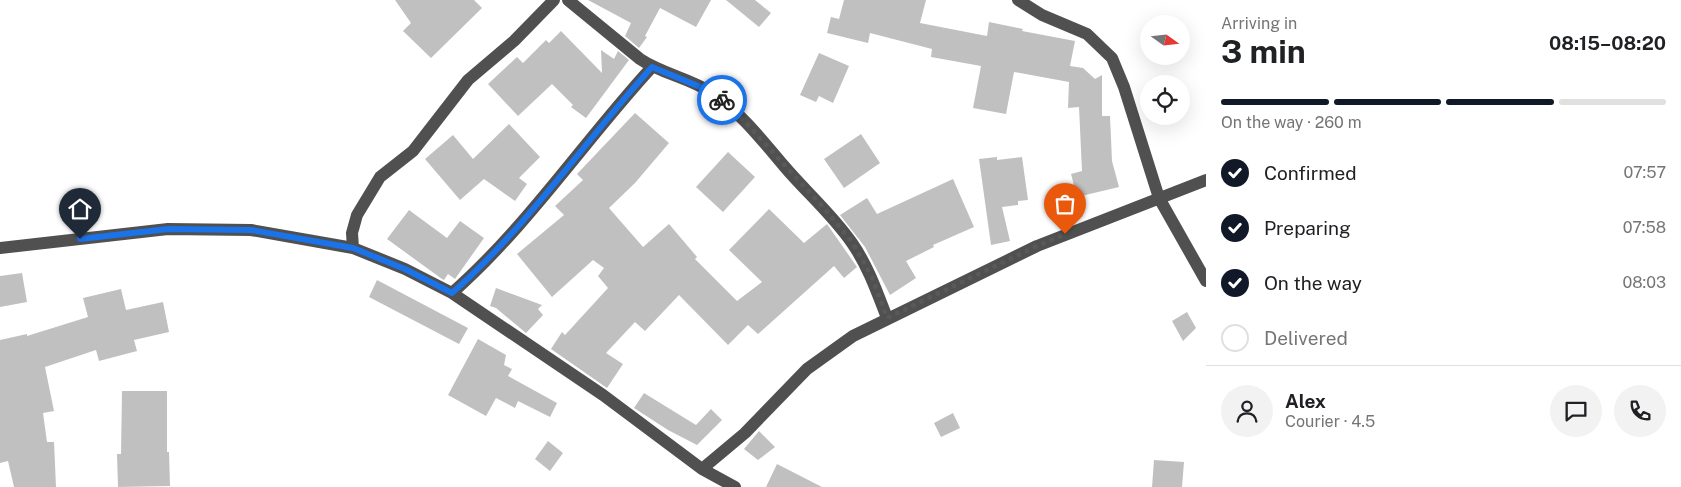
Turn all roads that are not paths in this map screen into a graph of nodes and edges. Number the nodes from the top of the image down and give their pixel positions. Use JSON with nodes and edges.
{"nodes":[{"id":1,"x":554,"y":0,"type":"edge"},
{"id":2,"x":568,"y":0,"type":"edge"},
{"id":3,"x":1018,"y":0,"type":"edge"},
{"id":4,"x":652,"y":67,"type":"junction"},
{"id":5,"x":1206,"y":180,"type":"edge"},
{"id":6,"x":1158,"y":198,"type":"junction"},
{"id":7,"x":0,"y":248,"type":"edge"},
{"id":8,"x":353,"y":248,"type":"junction"},
{"id":9,"x":1206,"y":281,"type":"edge"},
{"id":10,"x":452,"y":293,"type":"junction"},
{"id":11,"x":887,"y":318,"type":"junction"},
{"id":12,"x":702,"y":469,"type":"junction"},
{"id":13,"x":735,"y":487,"type":"edge"}],
"edges":[{"from":1,"to":8,"type":"street"},
{"from":2,"to":4,"type":"street"},
{"from":3,"to":6,"type":"street"},
{"from":4,"to":10,"type":"street"},
{"from":4,"to":11,"type":"street"},
{"from":5,"to":6,"type":"street"},
{"from":6,"to":9,"type":"street"},
{"from":6,"to":11,"type":"street"},
{"from":7,"to":8,"type":"street"},
{"from":8,"to":10,"type":"street"},
{"from":10,"to":12,"type":"street"},
{"from":11,"to":12,"type":"street"},
{"from":12,"to":13,"type":"street"}]}
